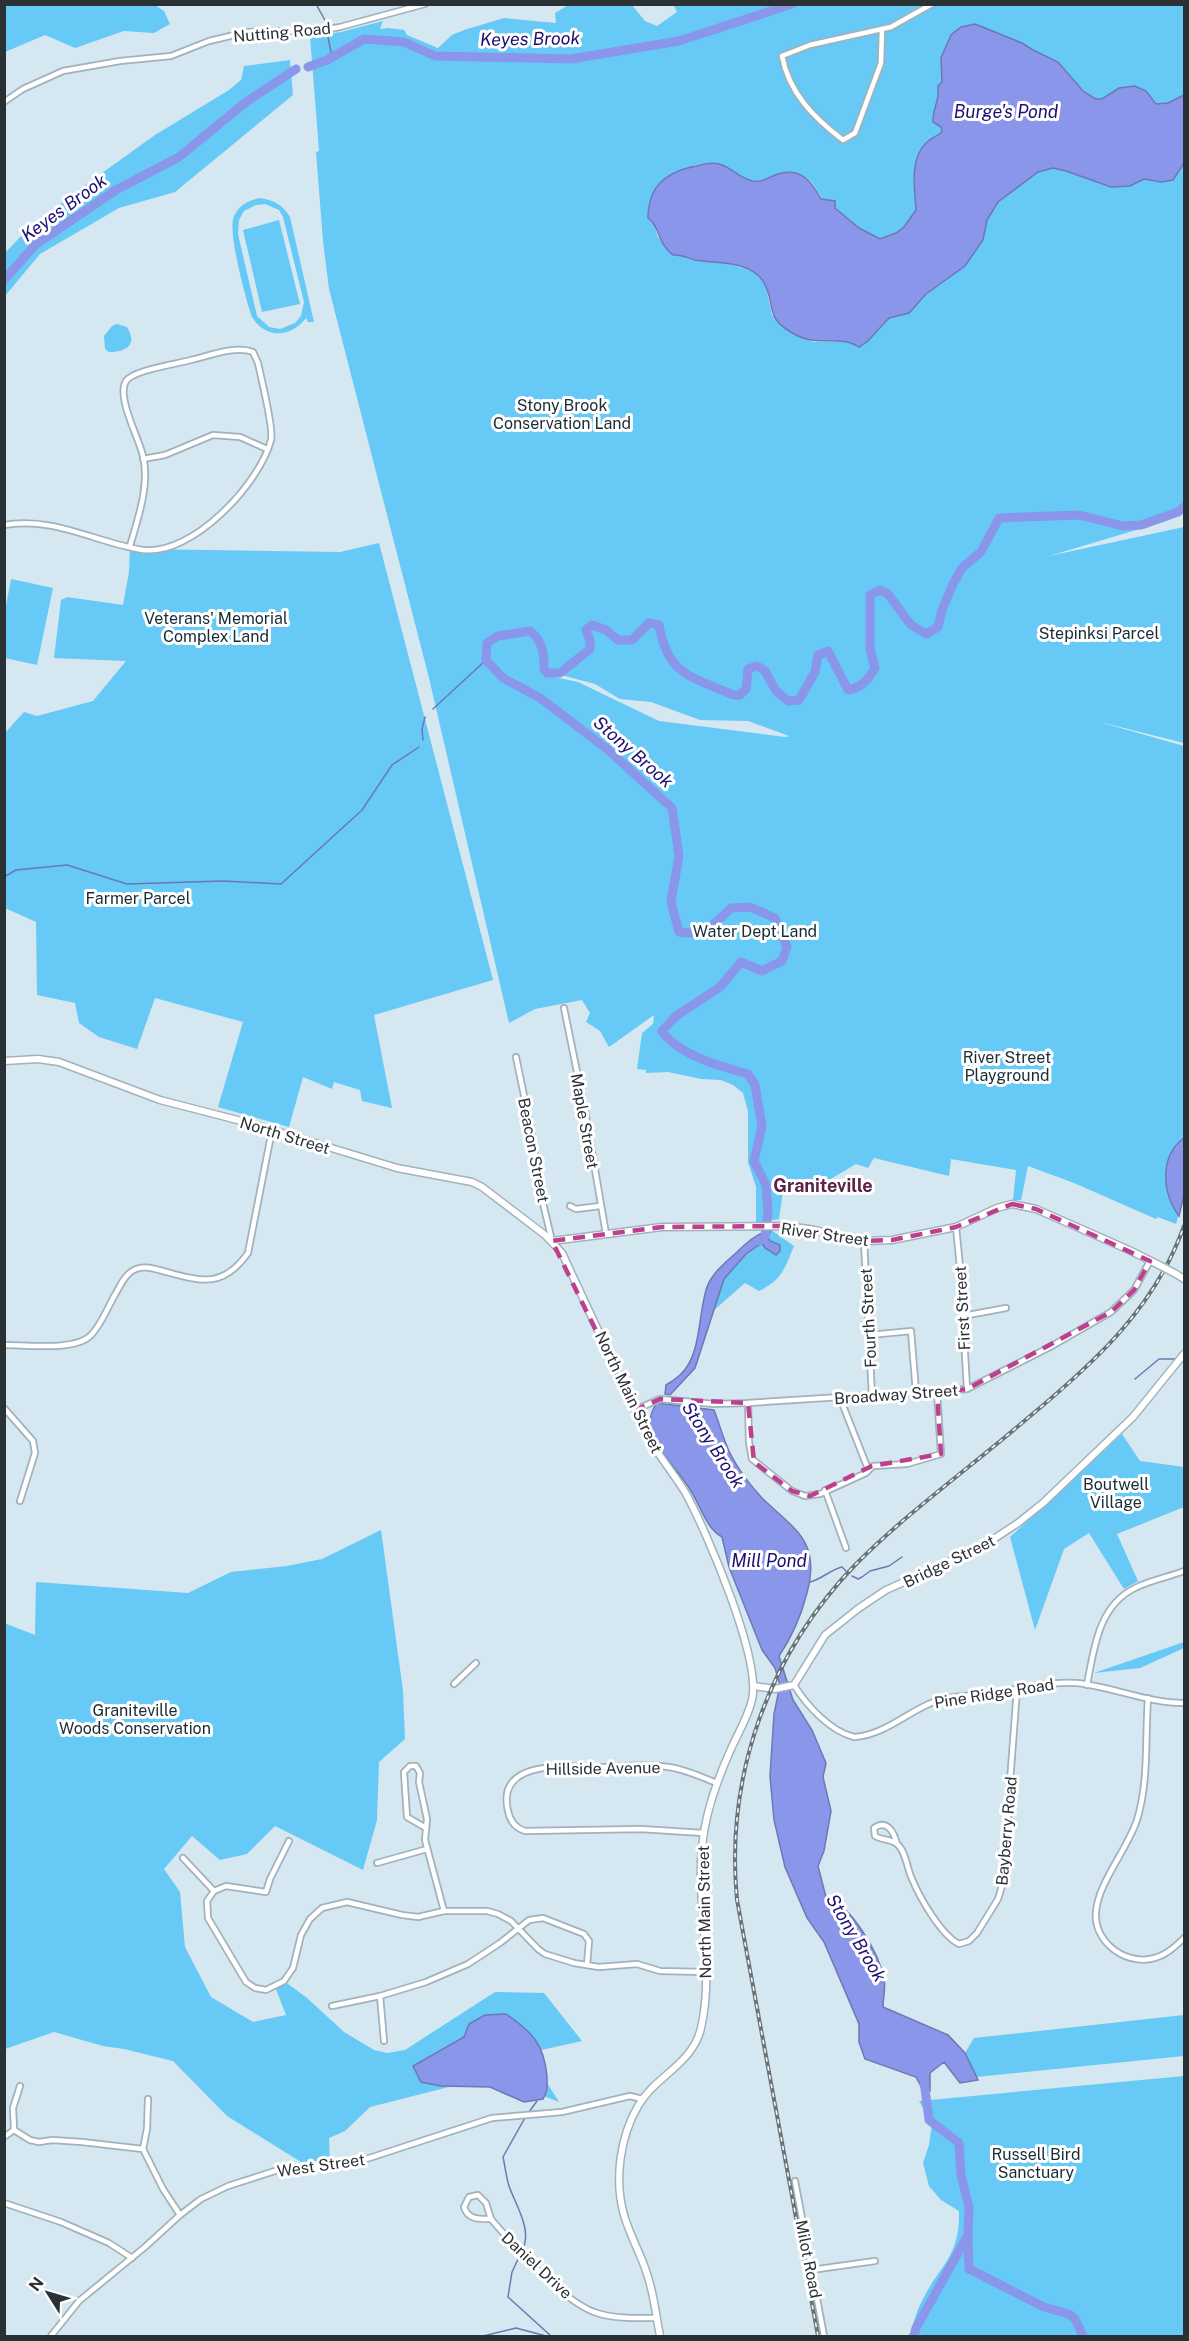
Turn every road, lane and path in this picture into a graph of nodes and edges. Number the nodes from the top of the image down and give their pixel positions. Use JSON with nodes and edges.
{"nodes":[{"id":1,"x":424,"y":4,"type":"edge"},
{"id":2,"x":932,"y":4,"type":"edge"},
{"id":3,"x":882,"y":29,"type":"junction"},
{"id":4,"x":4,"y":102,"type":"edge"},
{"id":5,"x":267,"y":449,"type":"junction"},
{"id":6,"x":143,"y":459,"type":"junction"},
{"id":7,"x":4,"y":525,"type":"edge"},
{"id":8,"x":130,"y":546,"type":"junction"},
{"id":9,"x":564,"y":1008,"type":"dead end"},
{"id":10,"x":516,"y":1057,"type":"dead end"},
{"id":11,"x":4,"y":1061,"type":"edge"},
{"id":12,"x":272,"y":1130,"type":"junction"},
{"id":13,"x":570,"y":1206,"type":"dead end"},
{"id":14,"x":600,"y":1206,"type":"junction"},
{"id":15,"x":956,"y":1227,"type":"junction"},
{"id":16,"x":606,"y":1234,"type":"junction"},
{"id":17,"x":552,"y":1241,"type":"junction"},
{"id":18,"x":864,"y":1241,"type":"junction"},
{"id":19,"x":1150,"y":1261,"type":"junction"},
{"id":20,"x":1185,"y":1279,"type":"edge"},
{"id":21,"x":1006,"y":1308,"type":"dead end"},
{"id":22,"x":963,"y":1316,"type":"junction"},
{"id":23,"x":870,"y":1335,"type":"junction"},
{"id":24,"x":4,"y":1345,"type":"edge"},
{"id":25,"x":1185,"y":1354,"type":"edge"},
{"id":26,"x":968,"y":1389,"type":"junction"},
{"id":27,"x":916,"y":1392,"type":"junction"},
{"id":28,"x":938,"y":1392,"type":"junction"},
{"id":29,"x":872,"y":1395,"type":"junction"},
{"id":30,"x":840,"y":1398,"type":"junction"},
{"id":31,"x":748,"y":1403,"type":"junction"},
{"id":32,"x":4,"y":1408,"type":"edge"},
{"id":33,"x":635,"y":1410,"type":"junction"},
{"id":34,"x":868,"y":1469,"type":"junction"},
{"id":35,"x":825,"y":1490,"type":"junction"},
{"id":36,"x":20,"y":1501,"type":"dead end"},
{"id":37,"x":846,"y":1548,"type":"dead end"},
{"id":38,"x":1185,"y":1571,"type":"edge"},
{"id":39,"x":476,"y":1663,"type":"dead end"},
{"id":40,"x":454,"y":1684,"type":"dead end"},
{"id":41,"x":1086,"y":1685,"type":"junction"},
{"id":42,"x":754,"y":1686,"type":"junction"},
{"id":43,"x":792,"y":1686,"type":"junction"},
{"id":44,"x":1017,"y":1689,"type":"junction"},
{"id":45,"x":1148,"y":1698,"type":"junction"},
{"id":46,"x":1185,"y":1703,"type":"edge"},
{"id":47,"x":717,"y":1783,"type":"junction"},
{"id":48,"x":426,"y":1828,"type":"junction"},
{"id":49,"x":703,"y":1833,"type":"junction"},
{"id":50,"x":289,"y":1841,"type":"dead end"},
{"id":51,"x":897,"y":1844,"type":"junction"},
{"id":52,"x":427,"y":1849,"type":"junction"},
{"id":53,"x":183,"y":1858,"type":"dead end"},
{"id":54,"x":377,"y":1863,"type":"dead end"},
{"id":55,"x":214,"y":1891,"type":"junction"},
{"id":56,"x":444,"y":1911,"type":"junction"},
{"id":57,"x":518,"y":1927,"type":"junction"},
{"id":58,"x":1185,"y":1938,"type":"edge"},
{"id":59,"x":587,"y":1965,"type":"junction"},
{"id":60,"x":705,"y":1972,"type":"junction"},
{"id":61,"x":380,"y":1996,"type":"junction"},
{"id":62,"x":332,"y":2006,"type":"dead end"},
{"id":63,"x":384,"y":2041,"type":"dead end"},
{"id":64,"x":20,"y":2086,"type":"dead end"},
{"id":65,"x":148,"y":2099,"type":"dead end"},
{"id":66,"x":642,"y":2099,"type":"junction"},
{"id":67,"x":14,"y":2130,"type":"junction"},
{"id":68,"x":4,"y":2136,"type":"edge"},
{"id":69,"x":143,"y":2149,"type":"junction"},
{"id":70,"x":795,"y":2181,"type":"dead end"},
{"id":71,"x":4,"y":2203,"type":"edge"},
{"id":72,"x":180,"y":2215,"type":"junction"},
{"id":73,"x":491,"y":2219,"type":"junction"},
{"id":74,"x":132,"y":2258,"type":"junction"},
{"id":75,"x":875,"y":2261,"type":"dead end"},
{"id":76,"x":811,"y":2270,"type":"junction"},
{"id":77,"x":656,"y":2318,"type":"junction"},
{"id":78,"x":51,"y":2337,"type":"edge"},
{"id":79,"x":660,"y":2337,"type":"edge"},
{"id":80,"x":824,"y":2337,"type":"edge"}],
"edges":[{"from":1,"to":4,"type":"street","name":"Nutting Road"},
{"from":2,"to":3,"type":"street"},
{"from":3,"to":3,"type":"street"},
{"from":5,"to":6,"type":"street"},
{"from":5,"to":6,"type":"street"},
{"from":5,"to":8,"type":"street"},
{"from":6,"to":8,"type":"street"},
{"from":7,"to":8,"type":"street"},
{"from":9,"to":14,"type":"street","name":"Maple Street"},
{"from":10,"to":17,"type":"street","name":"Beacon Street"},
{"from":11,"to":12,"type":"main road","name":"North Street"},
{"from":12,"to":17,"type":"main road","name":"North Street"},
{"from":12,"to":24,"type":"street"},
{"from":13,"to":14,"type":"street"},
{"from":14,"to":16,"type":"street","name":"Maple Street"},
{"from":15,"to":18,"type":"main road","name":"River Street"},
{"from":15,"to":19,"type":"main road","name":"River Street"},
{"from":15,"to":22,"type":"street","name":"First Street"},
{"from":16,"to":17,"type":"main road","name":"River Street"},
{"from":16,"to":18,"type":"main road","name":"River Street"},
{"from":17,"to":33,"type":"main road","name":"North Main Street"},
{"from":18,"to":23,"type":"street","name":"Fourth Street"},
{"from":19,"to":20,"type":"main road","name":"River Street","bridge":true},
{"from":19,"to":26,"type":"street","name":"Broadway Street"},
{"from":21,"to":22,"type":"street"},
{"from":22,"to":26,"type":"street","name":"First Street"},
{"from":23,"to":27,"type":"street"},
{"from":23,"to":29,"type":"street","name":"Fourth Street"},
{"from":25,"to":43,"type":"main road","name":"Bridge Street"},
{"from":26,"to":28,"type":"street","name":"Broadway Street"},
{"from":27,"to":28,"type":"street","name":"Broadway Street"},
{"from":27,"to":29,"type":"street","name":"Broadway Street"},
{"from":28,"to":34,"type":"street"},
{"from":29,"to":30,"type":"street","name":"Broadway Street"},
{"from":30,"to":31,"type":"street","name":"Broadway Street"},
{"from":30,"to":34,"type":"street"},
{"from":31,"to":33,"type":"street","name":"Broadway Street"},
{"from":31,"to":35,"type":"street"},
{"from":32,"to":36,"type":"street"},
{"from":33,"to":42,"type":"main road","name":"North Main Street"},
{"from":34,"to":35,"type":"street"},
{"from":35,"to":37,"type":"street"},
{"from":38,"to":41,"type":"street"},
{"from":39,"to":40,"type":"street"},
{"from":41,"to":44,"type":"street","name":"Pine Ridge Road"},
{"from":41,"to":45,"type":"street","name":"Pine Ridge Road"},
{"from":42,"to":43,"type":"main road"},
{"from":42,"to":47,"type":"main road","name":"North Main Street"},
{"from":43,"to":44,"type":"street","name":"Pine Ridge Road"},
{"from":44,"to":51,"type":"street","name":"Bayberry Road"},
{"from":45,"to":46,"type":"street","name":"Pine Ridge Road"},
{"from":45,"to":58,"type":"street"},
{"from":47,"to":49,"type":"main road","name":"North Main Street"},
{"from":47,"to":49,"type":"street","name":"Hillside Avenue"},
{"from":48,"to":48,"type":"street"},
{"from":48,"to":52,"type":"street"},
{"from":49,"to":60,"type":"main road","name":"North Main Street"},
{"from":50,"to":55,"type":"street"},
{"from":51,"to":51,"type":"street","name":"Bayberry Road"},
{"from":52,"to":54,"type":"street"},
{"from":52,"to":56,"type":"street"},
{"from":53,"to":55,"type":"street"},
{"from":55,"to":56,"type":"street"},
{"from":56,"to":57,"type":"street"},
{"from":57,"to":59,"type":"street"},
{"from":57,"to":59,"type":"street"},
{"from":57,"to":61,"type":"street"},
{"from":59,"to":60,"type":"street"},
{"from":60,"to":66,"type":"main road","name":"North Main Street"},
{"from":61,"to":62,"type":"street"},
{"from":61,"to":63,"type":"street"},
{"from":64,"to":67,"type":"street"},
{"from":65,"to":69,"type":"street"},
{"from":66,"to":72,"type":"street","name":"West Street"},
{"from":66,"to":77,"type":"main road","name":"North Main Street"},
{"from":67,"to":68,"type":"street"},
{"from":67,"to":69,"type":"street"},
{"from":69,"to":72,"type":"street"},
{"from":70,"to":76,"type":"street","name":"Milot Road"},
{"from":71,"to":74,"type":"street"},
{"from":72,"to":74,"type":"street","name":"West Street"},
{"from":73,"to":73,"type":"street","name":"Daniel Drive"},
{"from":73,"to":77,"type":"street","name":"Daniel Drive"},
{"from":74,"to":78,"type":"street","name":"West Street"},
{"from":75,"to":76,"type":"street"},
{"from":76,"to":80,"type":"street","name":"Milot Road"},
{"from":77,"to":79,"type":"main road","name":"North Main Street"}]}
